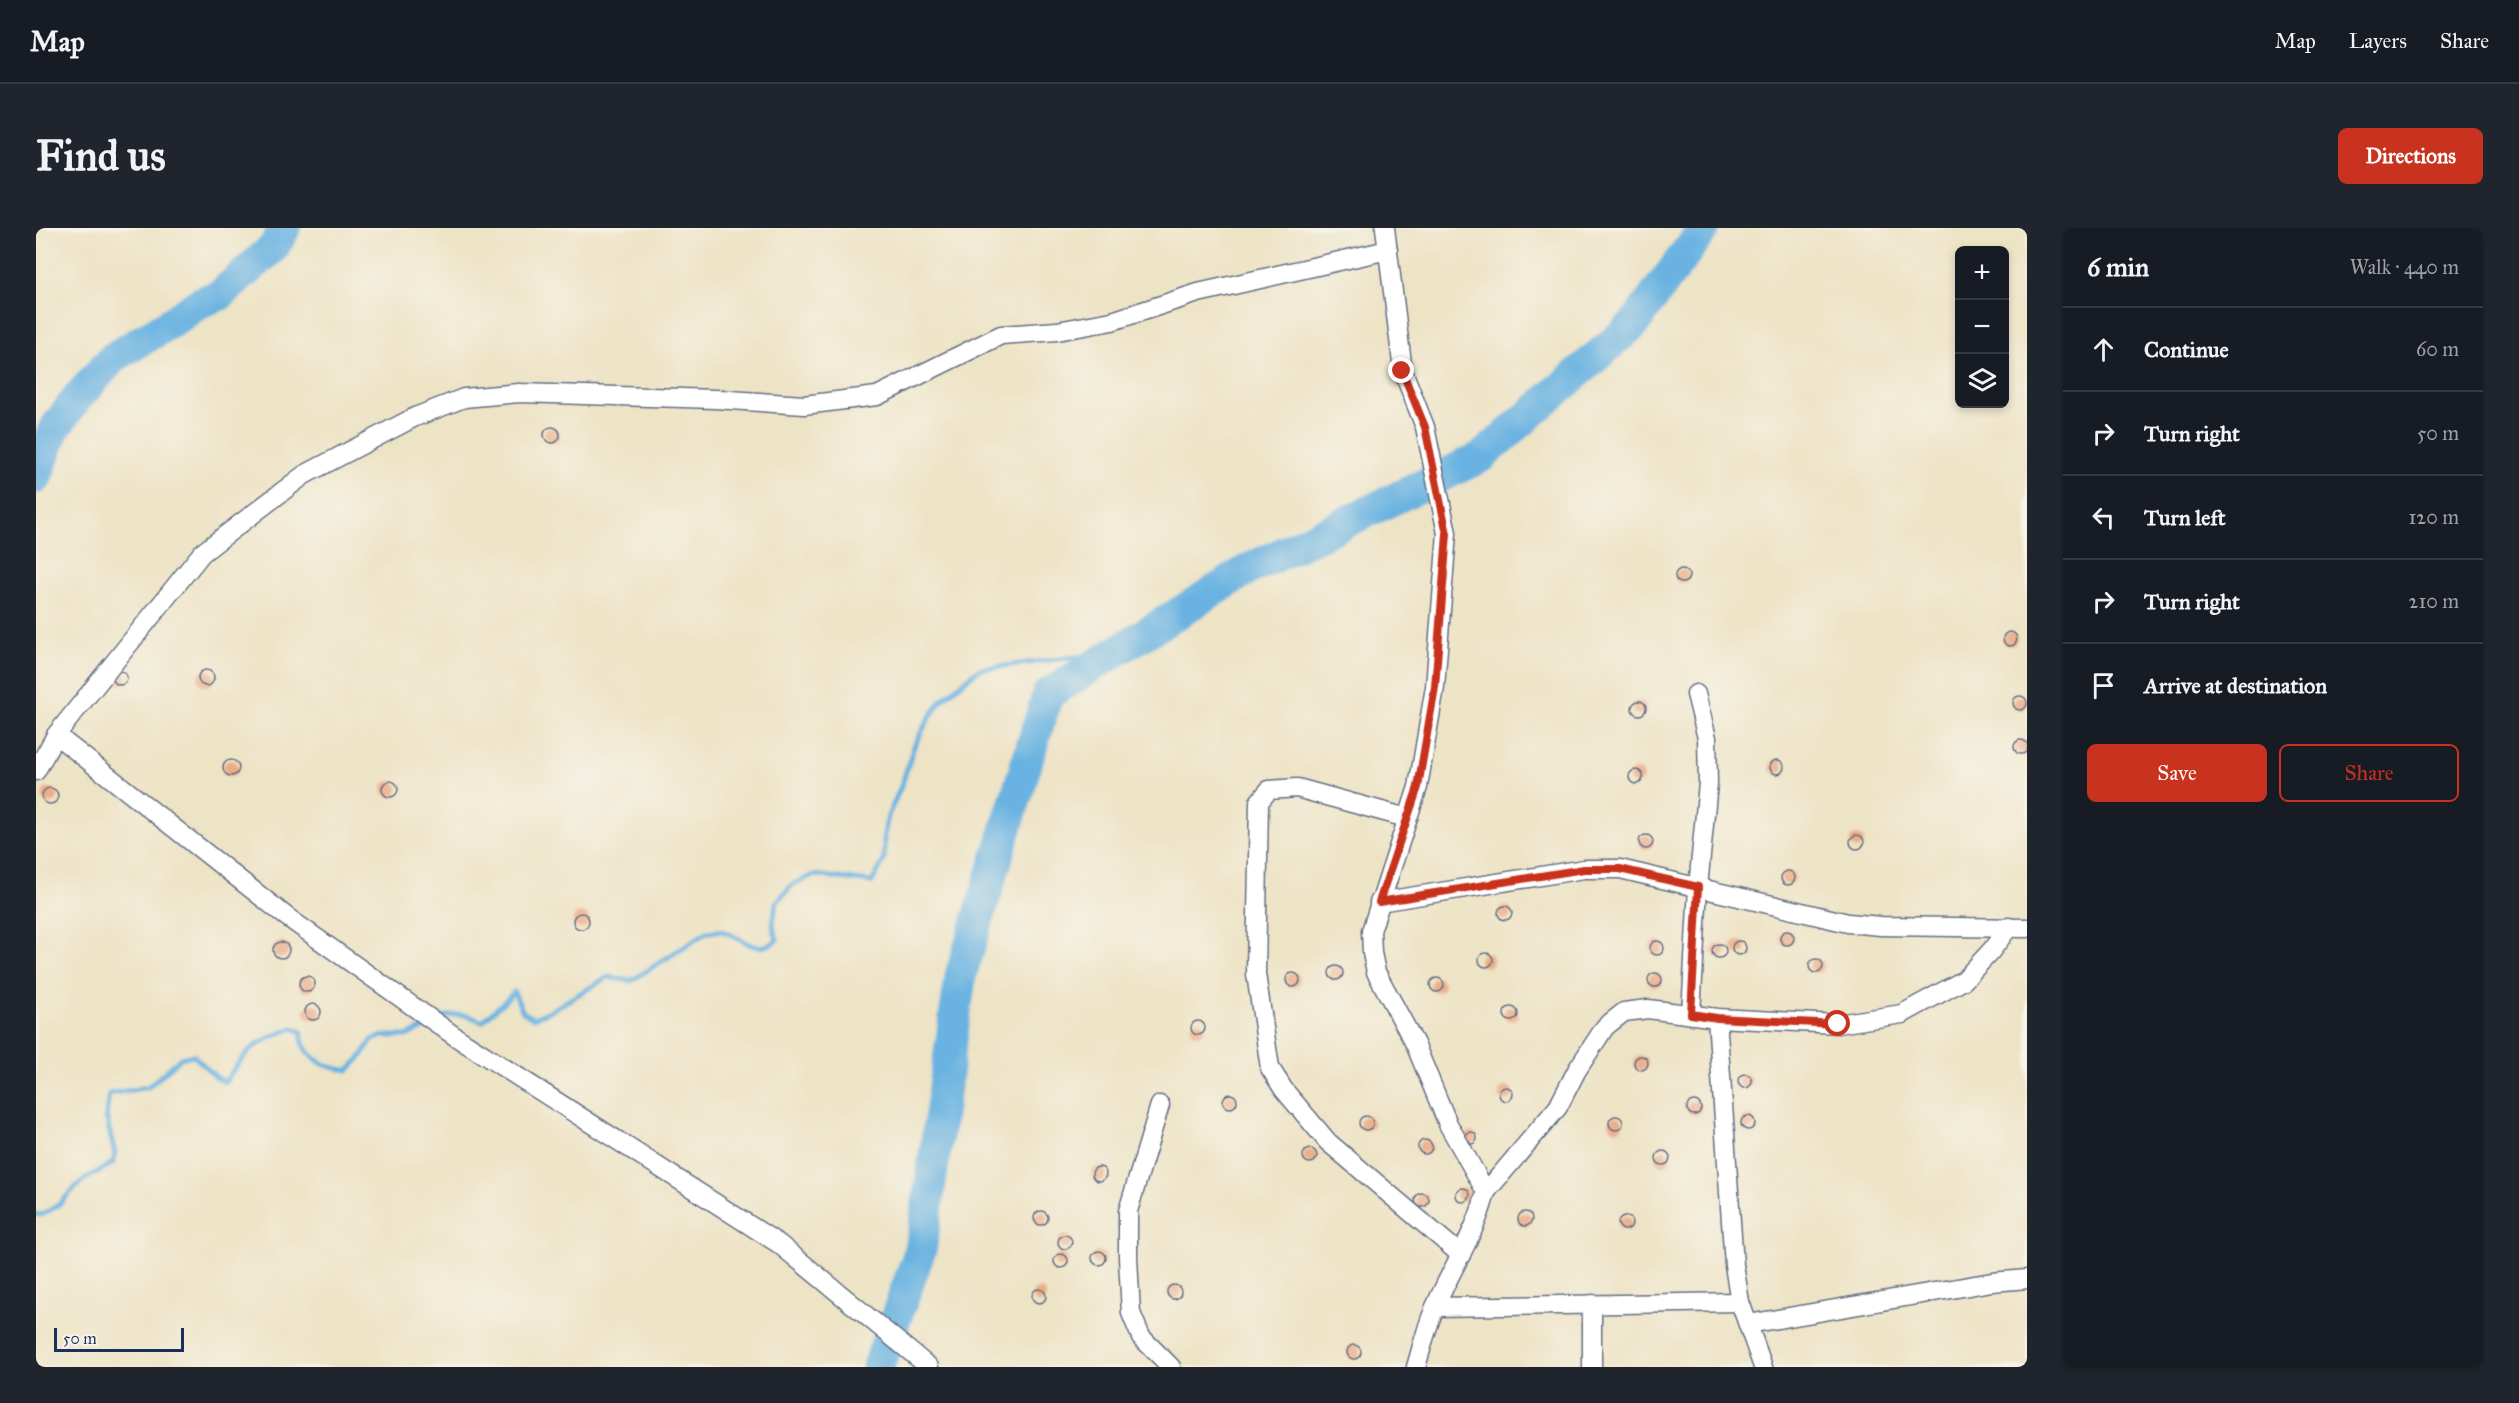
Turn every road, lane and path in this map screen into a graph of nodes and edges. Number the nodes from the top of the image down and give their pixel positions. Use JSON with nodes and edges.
{"nodes":[{"id":1,"x":1385,"y":228,"type":"edge"},
{"id":2,"x":1388,"y":250,"type":"junction"},
{"id":3,"x":1696,"y":694,"type":"dead end"},
{"id":4,"x":56,"y":735,"type":"junction"},
{"id":5,"x":37,"y":767,"type":"edge"},
{"id":6,"x":1407,"y":818,"type":"junction"},
{"id":7,"x":1698,"y":887,"type":"junction"},
{"id":8,"x":1379,"y":902,"type":"junction"},
{"id":9,"x":2018,"y":928,"type":"edge"},
{"id":10,"x":1691,"y":1014,"type":"junction"},
{"id":11,"x":1717,"y":1018,"type":"junction"},
{"id":12,"x":1160,"y":1105,"type":"dead end"},
{"id":13,"x":1486,"y":1192,"type":"junction"},
{"id":14,"x":1461,"y":1255,"type":"junction"},
{"id":15,"x":2027,"y":1279,"type":"edge"},
{"id":16,"x":1740,"y":1302,"type":"junction"},
{"id":17,"x":1592,"y":1304,"type":"junction"},
{"id":18,"x":1435,"y":1307,"type":"junction"},
{"id":19,"x":1748,"y":1324,"type":"junction"},
{"id":20,"x":929,"y":1367,"type":"edge"},
{"id":21,"x":1172,"y":1367,"type":"edge"},
{"id":22,"x":1416,"y":1367,"type":"edge"},
{"id":23,"x":1592,"y":1367,"type":"edge"},
{"id":24,"x":1762,"y":1367,"type":"edge"}],
"edges":[{"from":1,"to":2,"type":"street"},
{"from":2,"to":4,"type":"street"},
{"from":2,"to":6,"type":"street"},
{"from":3,"to":7,"type":"street"},
{"from":4,"to":5,"type":"street"},
{"from":4,"to":20,"type":"street"},
{"from":6,"to":8,"type":"street"},
{"from":6,"to":14,"type":"street"},
{"from":7,"to":8,"type":"street"},
{"from":7,"to":9,"type":"street"},
{"from":7,"to":10,"type":"street"},
{"from":8,"to":13,"type":"street"},
{"from":9,"to":11,"type":"street"},
{"from":10,"to":11,"type":"street"},
{"from":10,"to":13,"type":"street"},
{"from":11,"to":16,"type":"street"},
{"from":12,"to":21,"type":"street"},
{"from":13,"to":14,"type":"street"},
{"from":14,"to":18,"type":"street"},
{"from":15,"to":19,"type":"street"},
{"from":16,"to":17,"type":"street"},
{"from":16,"to":19,"type":"street"},
{"from":17,"to":18,"type":"street"},
{"from":17,"to":23,"type":"street"},
{"from":18,"to":22,"type":"street"},
{"from":19,"to":24,"type":"street"}]}
